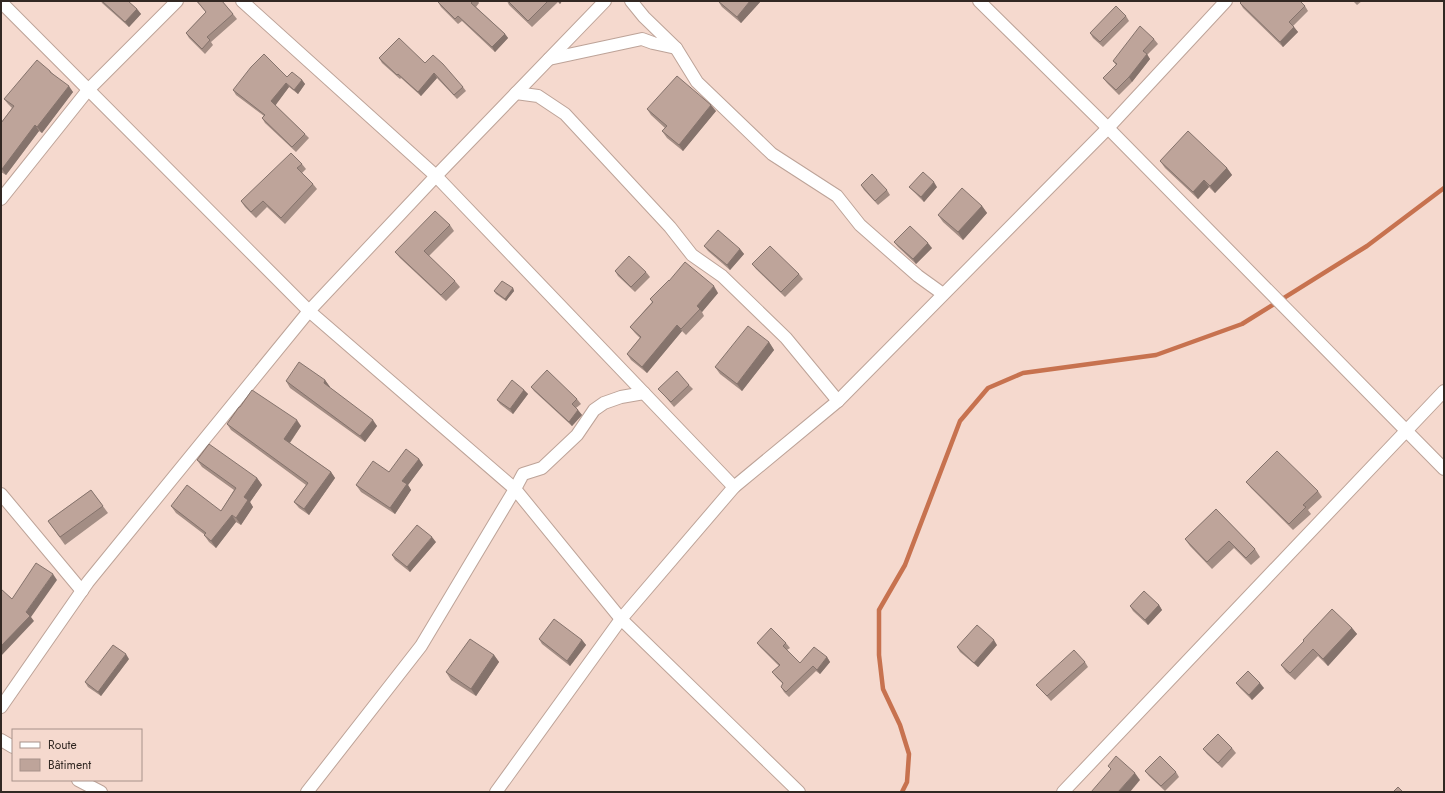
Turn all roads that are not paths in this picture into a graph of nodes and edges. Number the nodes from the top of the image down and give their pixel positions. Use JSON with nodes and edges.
{"nodes":[{"id":1,"x":177,"y":1,"type":"edge"},
{"id":2,"x":242,"y":1,"type":"edge"},
{"id":3,"x":605,"y":1,"type":"edge"},
{"id":4,"x":631,"y":1,"type":"edge"},
{"id":5,"x":979,"y":1,"type":"edge"},
{"id":6,"x":1226,"y":1,"type":"edge"},
{"id":7,"x":1,"y":2,"type":"edge"},
{"id":8,"x":676,"y":48,"type":"junction"},
{"id":9,"x":548,"y":59,"type":"junction"},
{"id":10,"x":88,"y":90,"type":"junction"},
{"id":11,"x":516,"y":94,"type":"junction"},
{"id":12,"x":1108,"y":128,"type":"junction"},
{"id":13,"x":436,"y":176,"type":"junction"},
{"id":14,"x":1,"y":199,"type":"edge"},
{"id":15,"x":944,"y":294,"type":"junction"},
{"id":16,"x":309,"y":311,"type":"junction"},
{"id":17,"x":1444,"y":391,"type":"edge"},
{"id":18,"x":644,"y":393,"type":"junction"},
{"id":19,"x":838,"y":401,"type":"junction"},
{"id":20,"x":1405,"y":430,"type":"junction"},
{"id":21,"x":1444,"y":469,"type":"edge"},
{"id":22,"x":734,"y":487,"type":"junction"},
{"id":23,"x":515,"y":489,"type":"junction"},
{"id":24,"x":1,"y":494,"type":"edge"},
{"id":25,"x":82,"y":591,"type":"junction"},
{"id":26,"x":621,"y":619,"type":"junction"},
{"id":27,"x":1,"y":707,"type":"edge"},
{"id":28,"x":1,"y":740,"type":"edge"},
{"id":29,"x":12,"y":746,"type":"edge"},
{"id":30,"x":80,"y":781,"type":"edge"},
{"id":31,"x":101,"y":792,"type":"edge"},
{"id":32,"x":307,"y":792,"type":"edge"},
{"id":33,"x":496,"y":792,"type":"edge"},
{"id":34,"x":799,"y":792,"type":"edge"},
{"id":35,"x":1064,"y":792,"type":"edge"}],
"edges":[{"from":1,"to":10,"type":"street"},
{"from":2,"to":13,"type":"street"},
{"from":3,"to":9,"type":"street"},
{"from":4,"to":8,"type":"street"},
{"from":5,"to":12,"type":"street"},
{"from":6,"to":12,"type":"street"},
{"from":7,"to":10,"type":"street"},
{"from":8,"to":9,"type":"street"},
{"from":8,"to":15,"type":"street"},
{"from":9,"to":11,"type":"street"},
{"from":10,"to":14,"type":"street"},
{"from":10,"to":16,"type":"street"},
{"from":11,"to":13,"type":"street"},
{"from":11,"to":19,"type":"street"},
{"from":12,"to":15,"type":"street"},
{"from":12,"to":20,"type":"street"},
{"from":13,"to":16,"type":"street"},
{"from":13,"to":18,"type":"street"},
{"from":15,"to":19,"type":"street"},
{"from":16,"to":23,"type":"street"},
{"from":16,"to":25,"type":"street"},
{"from":17,"to":20,"type":"street"},
{"from":18,"to":22,"type":"street"},
{"from":18,"to":23,"type":"street"},
{"from":19,"to":22,"type":"street"},
{"from":20,"to":21,"type":"street"},
{"from":20,"to":35,"type":"street"},
{"from":22,"to":26,"type":"street"},
{"from":23,"to":26,"type":"street"},
{"from":23,"to":32,"type":"street"},
{"from":24,"to":25,"type":"street"},
{"from":25,"to":27,"type":"street"},
{"from":26,"to":33,"type":"street"},
{"from":26,"to":34,"type":"street"},
{"from":28,"to":29,"type":"street"},
{"from":30,"to":31,"type":"street"}]}
